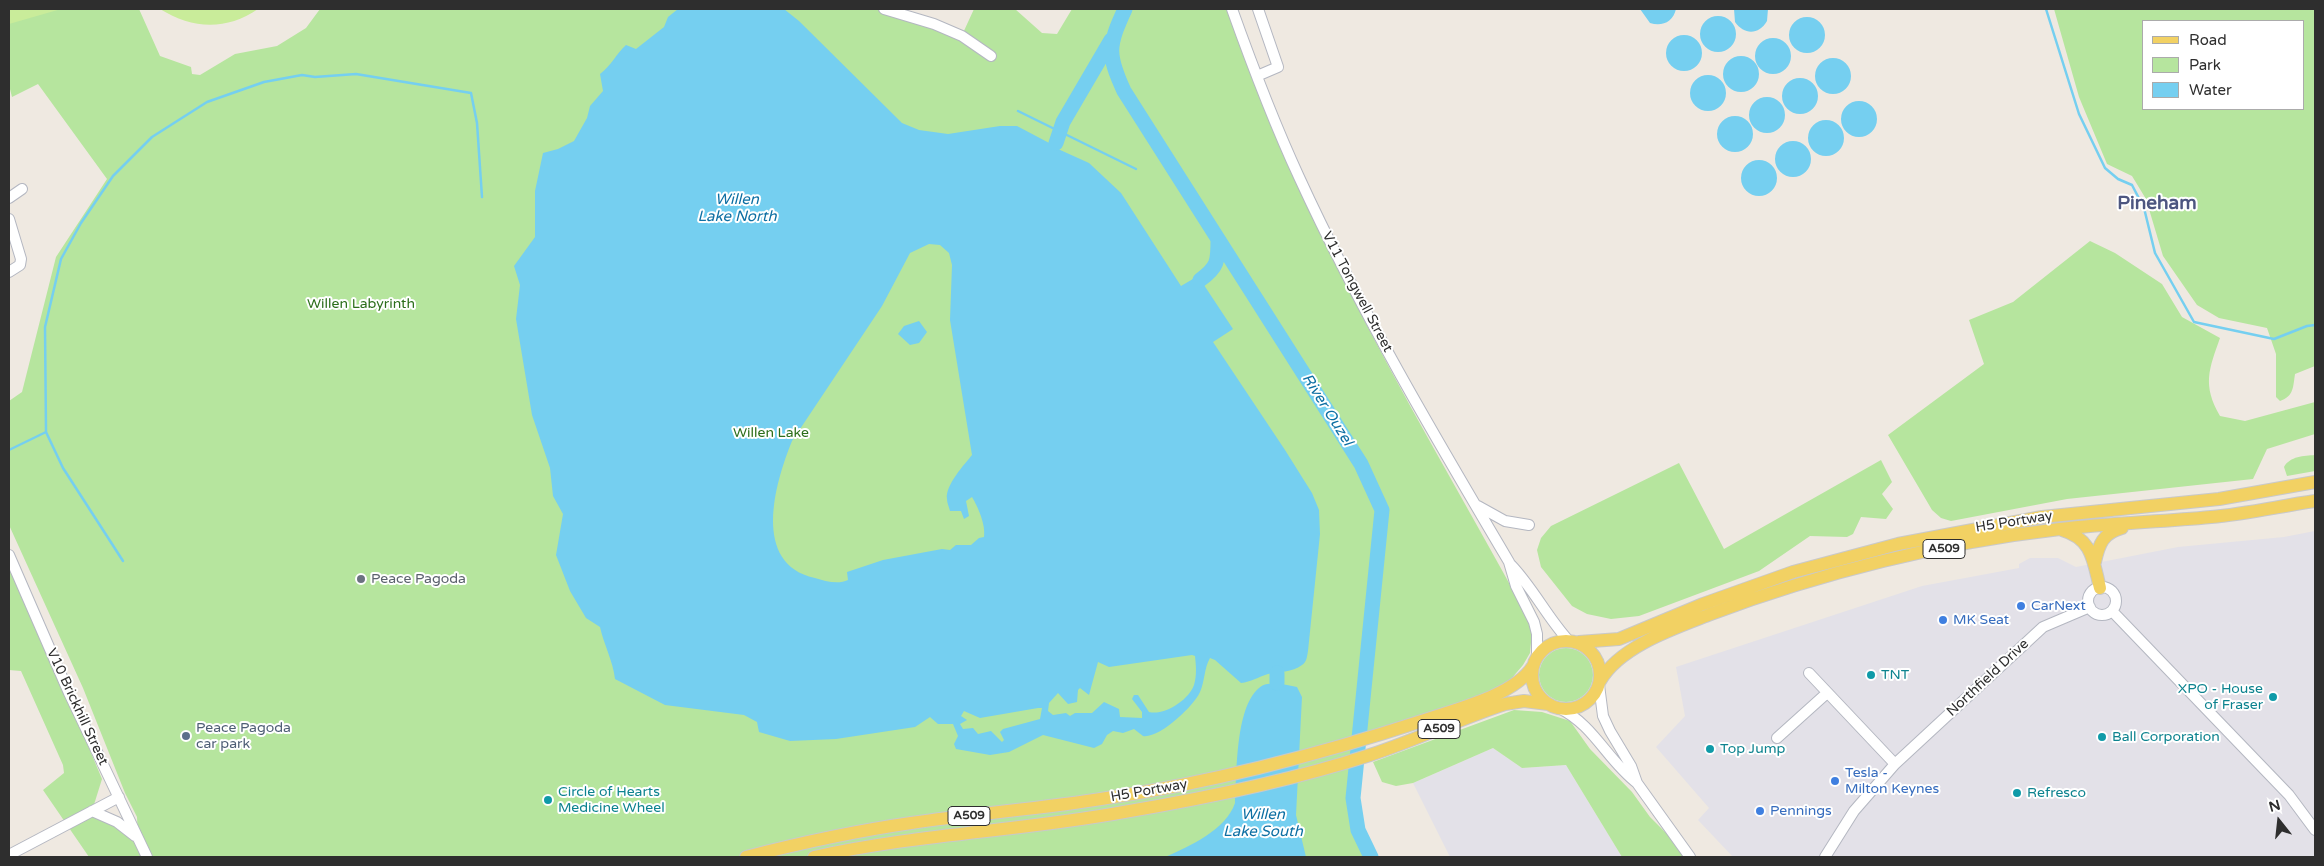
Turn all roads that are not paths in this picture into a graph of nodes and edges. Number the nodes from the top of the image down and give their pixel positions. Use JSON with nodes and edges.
{"nodes":[{"id":1,"x":884,"y":9,"type":"edge"},
{"id":2,"x":1232,"y":9,"type":"edge"},
{"id":3,"x":1258,"y":9,"type":"edge"},
{"id":4,"x":991,"y":56,"type":"dead end"},
{"id":5,"x":1257,"y":76,"type":"junction"},
{"id":6,"x":22,"y":189,"type":"dead end"},
{"id":7,"x":9,"y":198,"type":"edge"},
{"id":8,"x":9,"y":219,"type":"edge"},
{"id":9,"x":9,"y":272,"type":"edge"},
{"id":10,"x":2315,"y":482,"type":"edge"},
{"id":11,"x":2315,"y":501,"type":"edge"},
{"id":12,"x":1477,"y":506,"type":"junction"},
{"id":13,"x":2149,"y":522,"type":"junction"},
{"id":14,"x":1529,"y":525,"type":"dead end"},
{"id":15,"x":2059,"y":529,"type":"junction"},
{"id":16,"x":9,"y":556,"type":"edge"},
{"id":17,"x":1509,"y":562,"type":"junction"},
{"id":18,"x":2095,"y":562,"type":"junction"},
{"id":19,"x":2100,"y":588,"type":"junction"},
{"id":20,"x":2090,"y":606,"type":"junction"},
{"id":21,"x":2112,"y":611,"type":"junction"},
{"id":22,"x":1573,"y":641,"type":"junction"},
{"id":23,"x":1535,"y":661,"type":"junction"},
{"id":24,"x":1809,"y":673,"type":"dead end"},
{"id":25,"x":1600,"y":683,"type":"junction"},
{"id":26,"x":1827,"y":693,"type":"junction"},
{"id":27,"x":1502,"y":698,"type":"junction"},
{"id":28,"x":1482,"y":706,"type":"junction"},
{"id":29,"x":1554,"y":706,"type":"junction"},
{"id":30,"x":1777,"y":738,"type":"dead end"},
{"id":31,"x":1895,"y":764,"type":"junction"},
{"id":32,"x":1637,"y":783,"type":"junction"},
{"id":33,"x":118,"y":797,"type":"junction"},
{"id":34,"x":92,"y":811,"type":"junction"},
{"id":35,"x":2315,"y":830,"type":"edge"},
{"id":36,"x":138,"y":838,"type":"junction"},
{"id":37,"x":10,"y":855,"type":"edge"},
{"id":38,"x":147,"y":857,"type":"edge"},
{"id":39,"x":746,"y":857,"type":"edge"},
{"id":40,"x":814,"y":857,"type":"edge"},
{"id":41,"x":1690,"y":857,"type":"edge"},
{"id":42,"x":1825,"y":857,"type":"edge"}],
"edges":[{"from":1,"to":4,"type":"street"},
{"from":2,"to":5,"type":"street","name":"V11 Tongwell Street"},
{"from":3,"to":5,"type":"street"},
{"from":5,"to":12,"type":"street","name":"V11 Tongwell Street"},
{"from":6,"to":7,"type":"street"},
{"from":8,"to":9,"type":"street"},
{"from":10,"to":22,"type":"main road","name":"H5 Portway","number":"A509"},
{"from":11,"to":13,"type":"main road","name":"H5 Portway","number":"A509"},
{"from":12,"to":14,"type":"street"},
{"from":12,"to":17,"type":"street","name":"V11 Tongwell Street"},
{"from":13,"to":15,"type":"main road","name":"H5 Portway","number":"A509"},
{"from":13,"to":18,"type":"main road","number":"A509"},
{"from":15,"to":18,"type":"main road"},
{"from":15,"to":25,"type":"main road","name":"H5 Portway","number":"A509"},
{"from":16,"to":33,"type":"street","name":"V10 Brickhill Street"},
{"from":17,"to":22,"type":"street","name":"V11 Tongwell Street"},
{"from":17,"to":23,"type":"street","name":"V11 Tongwell Street"},
{"from":18,"to":19,"type":"main road"},
{"from":19,"to":20,"type":"street"},
{"from":19,"to":21,"type":"street"},
{"from":20,"to":21,"type":"street"},
{"from":20,"to":31,"type":"street","name":"Northfield Drive"},
{"from":21,"to":35,"type":"street"},
{"from":22,"to":23,"type":"main road","number":"A509"},
{"from":22,"to":25,"type":"main road"},
{"from":23,"to":27,"type":"main road","name":"H5 Portway","number":"A509"},
{"from":23,"to":29,"type":"main road"},
{"from":24,"to":26,"type":"street"},
{"from":25,"to":29,"type":"main road","number":"A509"},
{"from":25,"to":32,"type":"street"},
{"from":26,"to":30,"type":"street"},
{"from":26,"to":31,"type":"street"},
{"from":27,"to":28,"type":"main road","name":"H5 Portway","number":"A509"},
{"from":27,"to":29,"type":"main road","name":"H5 Portway","number":"A509"},
{"from":28,"to":39,"type":"main road","name":"H5 Portway","number":"A509"},
{"from":28,"to":40,"type":"main road","name":"H5 Portway","number":"A509"},
{"from":29,"to":32,"type":"street"},
{"from":31,"to":42,"type":"street","name":"Northfield Drive"},
{"from":32,"to":41,"type":"street"},
{"from":33,"to":34,"type":"street"},
{"from":33,"to":36,"type":"street","name":"V10 Brickhill Street"},
{"from":34,"to":36,"type":"street"},
{"from":34,"to":37,"type":"street"},
{"from":36,"to":38,"type":"street","name":"V10 Brickhill Street"}]}
